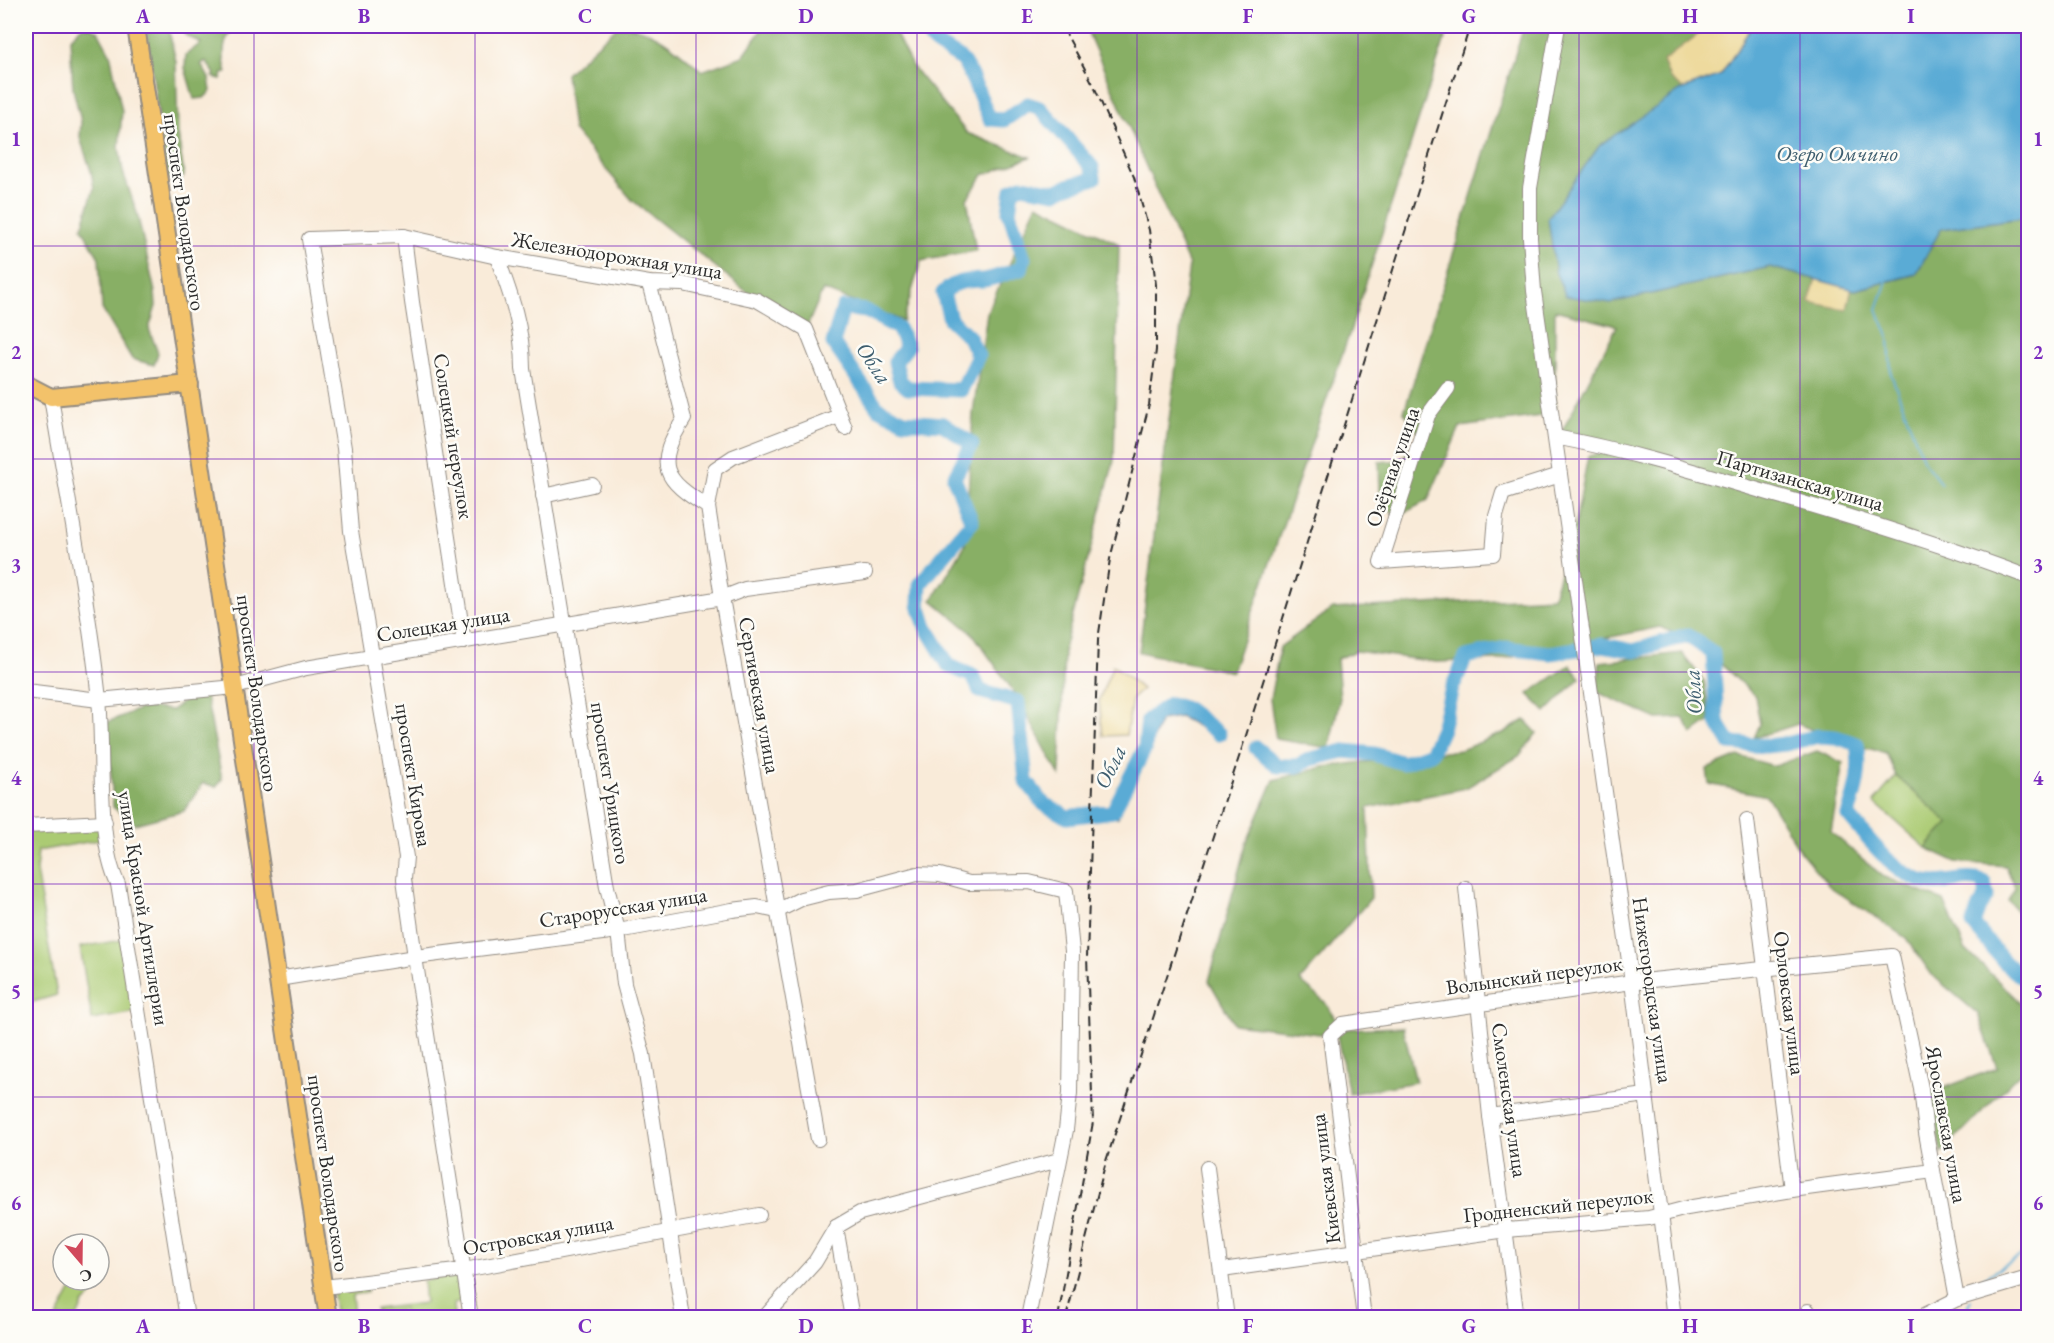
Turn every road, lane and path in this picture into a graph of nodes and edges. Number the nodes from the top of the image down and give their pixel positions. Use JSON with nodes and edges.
{"nodes":[{"id":1,"x":136,"y":26,"type":"edge"},
{"id":2,"x":1558,"y":26,"type":"edge"},
{"id":3,"x":404,"y":236,"type":"junction"},
{"id":4,"x":309,"y":239,"type":"joint"},
{"id":5,"x":497,"y":257,"type":"junction"},
{"id":6,"x":649,"y":283,"type":"junction"},
{"id":7,"x":26,"y":384,"type":"edge"},
{"id":8,"x":190,"y":384,"type":"junction"},
{"id":9,"x":1448,"y":388,"type":"dead end"},
{"id":10,"x":51,"y":397,"type":"junction"},
{"id":11,"x":842,"y":422,"type":"joint"},
{"id":12,"x":1555,"y":437,"type":"junction"},
{"id":13,"x":1560,"y":475,"type":"junction"},
{"id":14,"x":592,"y":485,"type":"dead end"},
{"id":15,"x":543,"y":496,"type":"junction"},
{"id":16,"x":708,"y":507,"type":"junction"},
{"id":17,"x":865,"y":573,"type":"dead end"},
{"id":18,"x":2028,"y":578,"type":"edge"},
{"id":19,"x":722,"y":598,"type":"junction"},
{"id":20,"x":565,"y":626,"type":"junction"},
{"id":21,"x":464,"y":642,"type":"junction"},
{"id":22,"x":373,"y":657,"type":"junction"},
{"id":23,"x":235,"y":687,"type":"junction"},
{"id":24,"x":26,"y":691,"type":"edge"},
{"id":25,"x":99,"y":700,"type":"junction"},
{"id":26,"x":1747,"y":820,"type":"dead end"},
{"id":27,"x":105,"y":822,"type":"junction"},
{"id":28,"x":26,"y":826,"type":"edge"},
{"id":29,"x":1466,"y":888,"type":"dead end"},
{"id":30,"x":777,"y":911,"type":"junction"},
{"id":31,"x":618,"y":931,"type":"junction"},
{"id":32,"x":1892,"y":956,"type":"joint"},
{"id":33,"x":415,"y":957,"type":"junction"},
{"id":34,"x":1765,"y":968,"type":"junction"},
{"id":35,"x":278,"y":979,"type":"junction"},
{"id":36,"x":1632,"y":982,"type":"junction"},
{"id":37,"x":1476,"y":1004,"type":"junction"},
{"id":38,"x":1329,"y":1036,"type":"joint"},
{"id":39,"x":1646,"y":1095,"type":"junction"},
{"id":40,"x":1490,"y":1116,"type":"junction"},
{"id":41,"x":818,"y":1138,"type":"dead end"},
{"id":42,"x":1059,"y":1160,"type":"junction"},
{"id":43,"x":1207,"y":1168,"type":"dead end"},
{"id":44,"x":1932,"y":1171,"type":"junction"},
{"id":45,"x":1792,"y":1190,"type":"junction"},
{"id":46,"x":759,"y":1215,"type":"dead end"},
{"id":47,"x":1661,"y":1216,"type":"junction"},
{"id":48,"x":836,"y":1227,"type":"junction"},
{"id":49,"x":1507,"y":1230,"type":"junction"},
{"id":50,"x":672,"y":1232,"type":"junction"},
{"id":51,"x":1354,"y":1250,"type":"junction"},
{"id":52,"x":464,"y":1270,"type":"junction"},
{"id":53,"x":1222,"y":1270,"type":"junction"},
{"id":54,"x":2028,"y":1278,"type":"edge"},
{"id":55,"x":324,"y":1287,"type":"junction"},
{"id":56,"x":1957,"y":1299,"type":"junction"},
{"id":57,"x":187,"y":1317,"type":"edge"},
{"id":58,"x":328,"y":1317,"type":"edge"},
{"id":59,"x":471,"y":1317,"type":"edge"},
{"id":60,"x":683,"y":1317,"type":"edge"},
{"id":61,"x":764,"y":1317,"type":"edge"},
{"id":62,"x":852,"y":1317,"type":"edge"},
{"id":63,"x":1028,"y":1317,"type":"edge"},
{"id":64,"x":1227,"y":1317,"type":"edge"},
{"id":65,"x":1364,"y":1317,"type":"edge"},
{"id":66,"x":1517,"y":1317,"type":"edge"},
{"id":67,"x":1674,"y":1317,"type":"edge"},
{"id":68,"x":1919,"y":1317,"type":"edge"}],
"edges":[{"from":1,"to":8,"type":"main road","name":"проспект Володарского"},
{"from":2,"to":12,"type":"street"},
{"from":3,"to":4,"type":"street","name":"Железнодорожная улица"},
{"from":3,"to":5,"type":"street","name":"Железнодорожная улица"},
{"from":3,"to":21,"type":"street","name":"Солецкий переулок"},
{"from":4,"to":22,"type":"street","name":"проспект Кирова"},
{"from":5,"to":6,"type":"street","name":"Железнодорожная улица"},
{"from":5,"to":15,"type":"street","name":"проспект Урицкого"},
{"from":6,"to":11,"type":"street","name":"Железнодорожная улица"},
{"from":6,"to":16,"type":"street"},
{"from":7,"to":10,"type":"main road"},
{"from":8,"to":10,"type":"main road"},
{"from":8,"to":23,"type":"main road","name":"проспект Володарского"},
{"from":9,"to":13,"type":"street","name":"Озёрная улица"},
{"from":10,"to":25,"type":"street","name":"улица Красной Артиллерии"},
{"from":11,"to":16,"type":"street","name":"Сергиевская улица"},
{"from":12,"to":13,"type":"street"},
{"from":12,"to":18,"type":"street","name":"Партизанская улица"},
{"from":13,"to":36,"type":"street","name":"Нижегородская улица"},
{"from":14,"to":15,"type":"street"},
{"from":15,"to":20,"type":"street","name":"проспект Урицкого"},
{"from":16,"to":19,"type":"street","name":"Сергиевская улица"},
{"from":17,"to":19,"type":"street","name":"Солецкая улица"},
{"from":19,"to":20,"type":"street","name":"Солецкая улица"},
{"from":19,"to":30,"type":"street","name":"Сергиевская улица"},
{"from":20,"to":21,"type":"street","name":"Солецкая улица"},
{"from":20,"to":31,"type":"street","name":"проспект Урицкого"},
{"from":21,"to":22,"type":"street","name":"Солецкая улица"},
{"from":22,"to":23,"type":"street","name":"Солецкая улица"},
{"from":22,"to":33,"type":"street","name":"проспект Кирова"},
{"from":23,"to":25,"type":"street","name":"Солецкая улица"},
{"from":23,"to":35,"type":"main road","name":"проспект Володарского"},
{"from":24,"to":25,"type":"street","name":"Солецкая улица"},
{"from":25,"to":27,"type":"street","name":"улица Красной Артиллерии"},
{"from":26,"to":34,"type":"street","name":"Орловская улица"},
{"from":27,"to":28,"type":"street"},
{"from":27,"to":57,"type":"street","name":"улица Красной Артиллерии"},
{"from":29,"to":37,"type":"street","name":"Смоленская улица"},
{"from":30,"to":31,"type":"street","name":"Старорусская улица"},
{"from":30,"to":41,"type":"street","name":"Сергиевская улица"},
{"from":30,"to":42,"type":"street"},
{"from":31,"to":33,"type":"street","name":"Старорусская улица"},
{"from":31,"to":50,"type":"street","name":"проспект Урицкого"},
{"from":32,"to":34,"type":"street","name":"Волынский переулок"},
{"from":32,"to":44,"type":"street","name":"Ярославская улица"},
{"from":33,"to":35,"type":"street","name":"Старорусская улица"},
{"from":33,"to":52,"type":"street","name":"проспект Кирова"},
{"from":34,"to":36,"type":"street","name":"Волынский переулок"},
{"from":34,"to":45,"type":"street","name":"Орловская улица"},
{"from":35,"to":55,"type":"main road","name":"проспект Володарского"},
{"from":36,"to":37,"type":"street","name":"Волынский переулок"},
{"from":36,"to":39,"type":"street","name":"Нижегородская улица"},
{"from":37,"to":38,"type":"street","name":"Волынский переулок"},
{"from":37,"to":40,"type":"street","name":"Смоленская улица"},
{"from":38,"to":51,"type":"street","name":"Киевская улица"},
{"from":39,"to":40,"type":"street"},
{"from":39,"to":47,"type":"street","name":"Нижегородская улица"},
{"from":40,"to":49,"type":"street","name":"Смоленская улица"},
{"from":42,"to":48,"type":"street"},
{"from":42,"to":63,"type":"street"},
{"from":43,"to":53,"type":"street"},
{"from":44,"to":45,"type":"street","name":"Гродненский переулок"},
{"from":44,"to":56,"type":"street","name":"Ярославская улица"},
{"from":45,"to":47,"type":"street","name":"Гродненский переулок"},
{"from":46,"to":50,"type":"street","name":"Островская улица"},
{"from":47,"to":49,"type":"street","name":"Гродненский переулок"},
{"from":47,"to":67,"type":"street","name":"Нижегородская улица"},
{"from":48,"to":61,"type":"street"},
{"from":48,"to":62,"type":"street"},
{"from":49,"to":51,"type":"street","name":"Гродненский переулок"},
{"from":49,"to":66,"type":"street","name":"Смоленская улица"},
{"from":50,"to":52,"type":"street","name":"Островская улица"},
{"from":50,"to":60,"type":"street","name":"проспект Урицкого"},
{"from":51,"to":53,"type":"street","name":"Гродненский переулок"},
{"from":51,"to":65,"type":"street","name":"Киевская улица"},
{"from":52,"to":55,"type":"street","name":"Островская улица"},
{"from":52,"to":59,"type":"street","name":"проспект Кирова"},
{"from":53,"to":64,"type":"street"},
{"from":54,"to":56,"type":"street"},
{"from":55,"to":58,"type":"main road","name":"проспект Володарского"},
{"from":56,"to":68,"type":"street"}]}
